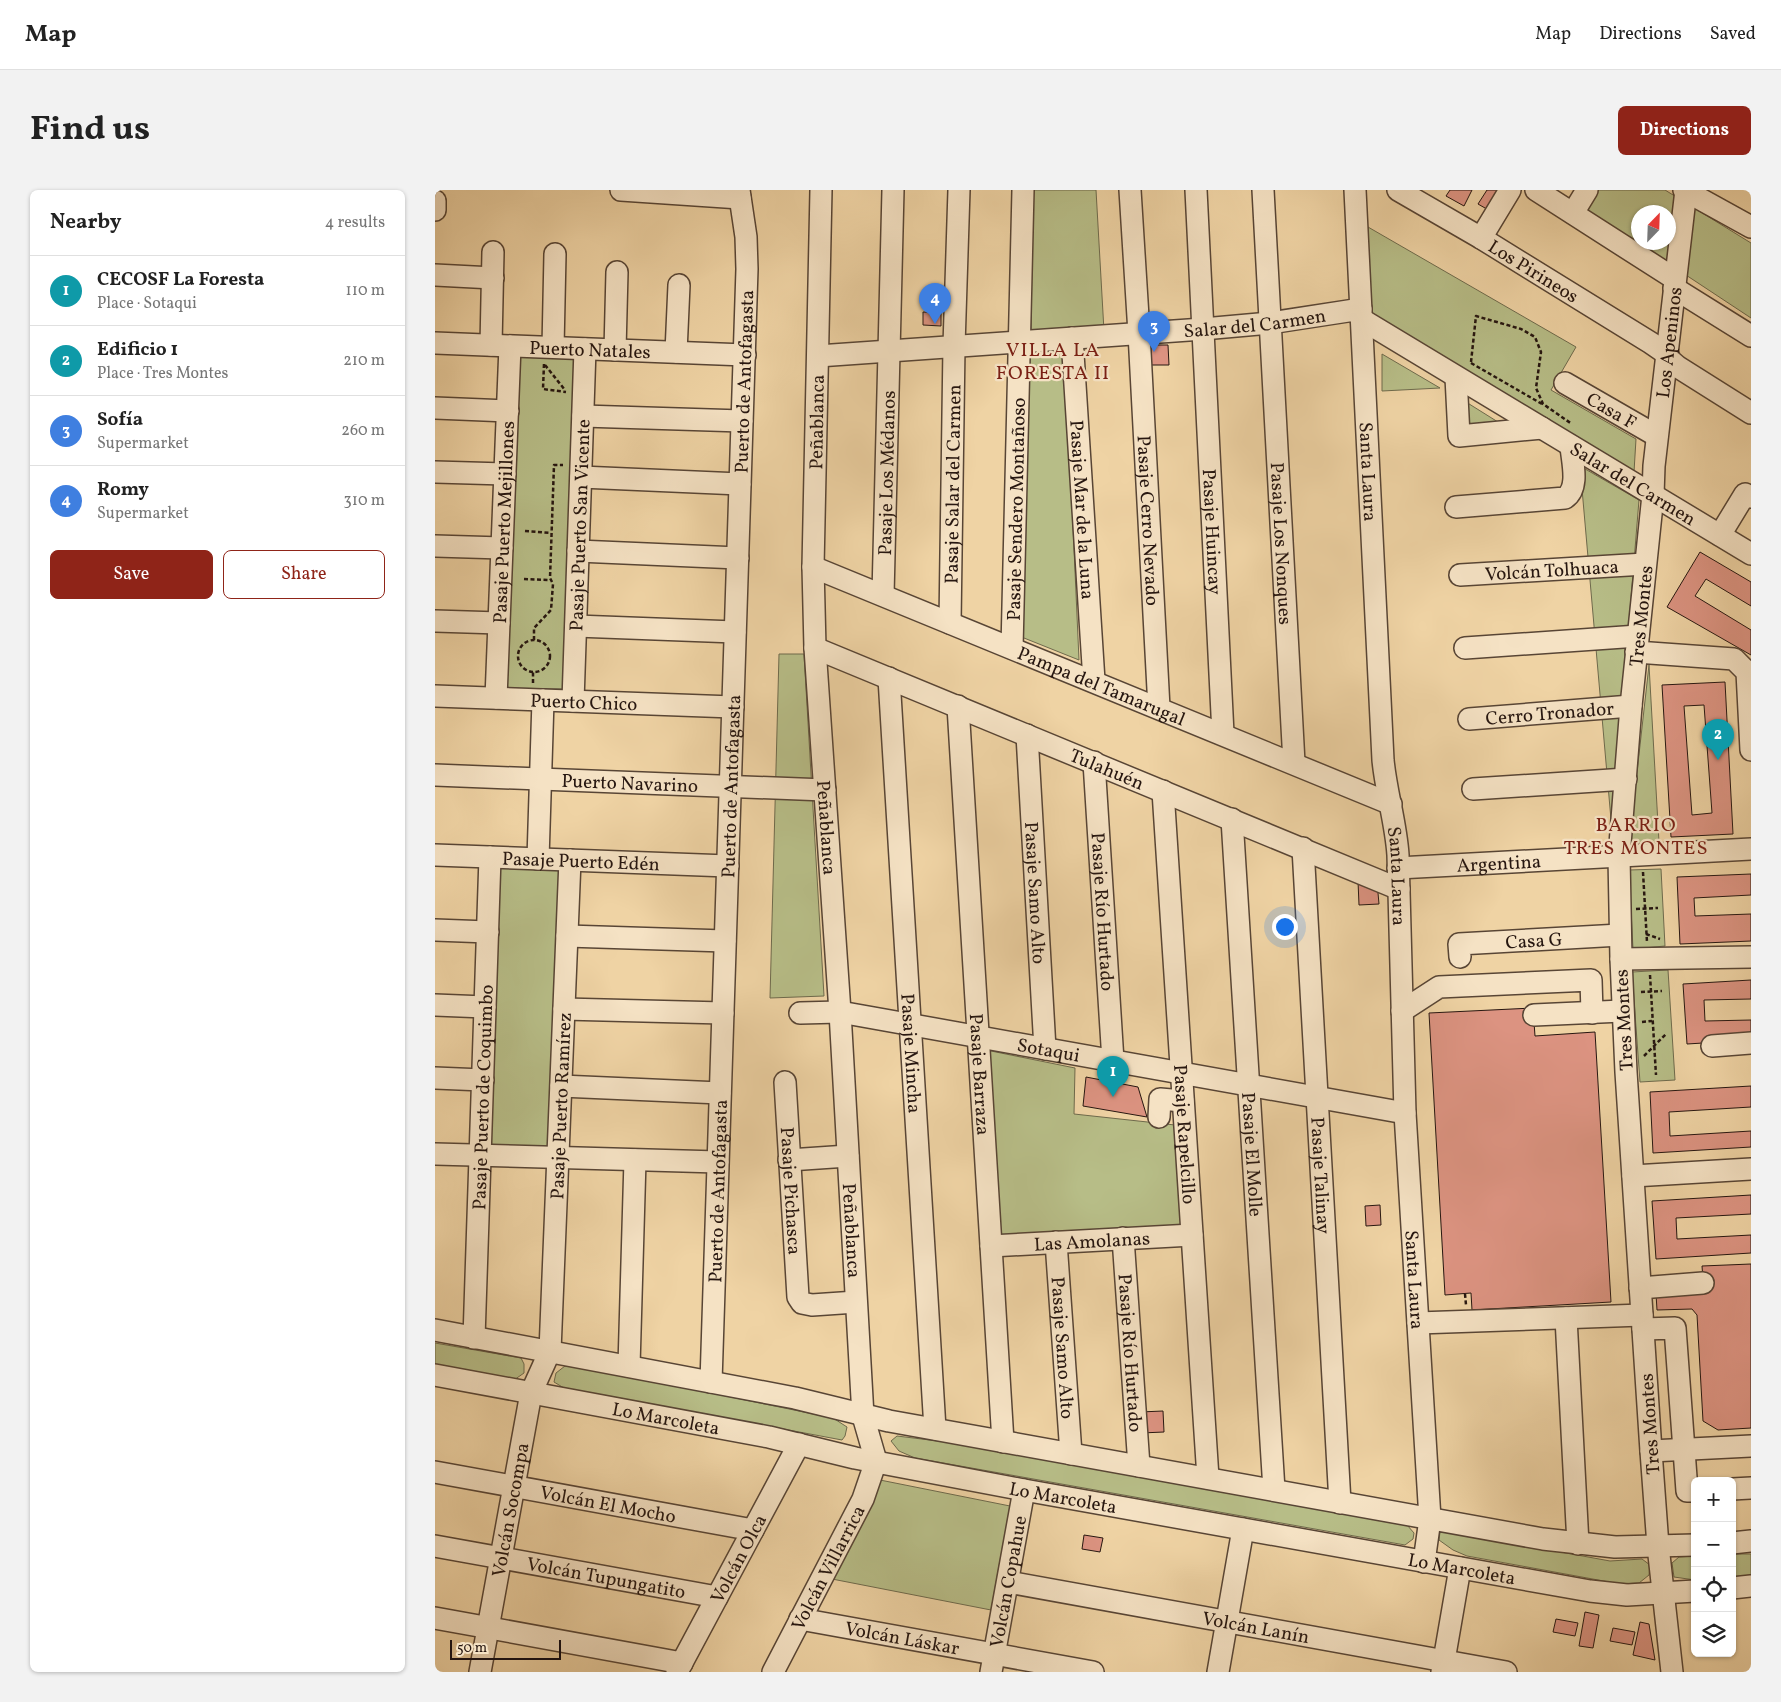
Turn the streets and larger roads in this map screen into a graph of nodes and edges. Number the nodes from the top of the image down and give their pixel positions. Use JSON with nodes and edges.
{"nodes":[{"id":1,"x":621,"y":190,"type":"edge"},
{"id":2,"x":821,"y":190,"type":"edge"},
{"id":3,"x":893,"y":190,"type":"edge"},
{"id":4,"x":959,"y":190,"type":"edge"},
{"id":5,"x":1023,"y":190,"type":"edge"},
{"id":6,"x":1130,"y":190,"type":"edge"},
{"id":7,"x":1196,"y":190,"type":"edge"},
{"id":8,"x":1263,"y":190,"type":"edge"},
{"id":9,"x":1355,"y":190,"type":"edge"},
{"id":10,"x":1398,"y":190,"type":"edge"},
{"id":11,"x":1510,"y":190,"type":"edge"},
{"id":12,"x":1536,"y":190,"type":"edge"},
{"id":13,"x":1587,"y":190,"type":"edge"},
{"id":14,"x":1685,"y":190,"type":"edge"},
{"id":15,"x":647,"y":191,"type":"edge"},
{"id":16,"x":739,"y":194,"type":"edge"},
{"id":17,"x":1428,"y":197,"type":"edge"},
{"id":18,"x":435,"y":200,"type":"edge"},
{"id":19,"x":435,"y":210,"type":"edge"},
{"id":20,"x":1573,"y":213,"type":"junction"},
{"id":21,"x":1751,"y":227,"type":"edge"},
{"id":22,"x":1481,"y":238,"type":"junction"},
{"id":23,"x":493,"y":252,"type":"dead end"},
{"id":24,"x":555,"y":254,"type":"dead end"},
{"id":25,"x":617,"y":272,"type":"dead end"},
{"id":26,"x":435,"y":275,"type":"edge"},
{"id":27,"x":493,"y":278,"type":"junction"},
{"id":28,"x":1675,"y":284,"type":"junction"},
{"id":29,"x":679,"y":285,"type":"dead end"},
{"id":30,"x":1361,"y":314,"type":"junction"},
{"id":31,"x":1270,"y":323,"type":"junction"},
{"id":32,"x":1203,"y":329,"type":"junction"},
{"id":33,"x":1139,"y":333,"type":"junction"},
{"id":34,"x":1751,"y":336,"type":"edge"},
{"id":35,"x":1072,"y":338,"type":"junction"},
{"id":36,"x":1019,"y":342,"type":"junction"},
{"id":37,"x":435,"y":343,"type":"edge"},
{"id":38,"x":500,"y":345,"type":"junction"},
{"id":39,"x":954,"y":346,"type":"junction"},
{"id":40,"x":585,"y":348,"type":"junction"},
{"id":41,"x":615,"y":350,"type":"junction"},
{"id":42,"x":889,"y":351,"type":"junction"},
{"id":43,"x":676,"y":352,"type":"junction"},
{"id":44,"x":547,"y":353,"type":"junction"},
{"id":45,"x":1667,"y":354,"type":"junction"},
{"id":46,"x":745,"y":355,"type":"junction"},
{"id":47,"x":818,"y":356,"type":"junction"},
{"id":48,"x":1456,"y":377,"type":"junction"},
{"id":49,"x":1565,"y":383,"type":"dead end"},
{"id":50,"x":435,"y":408,"type":"edge"},
{"id":51,"x":507,"y":411,"type":"junction"},
{"id":52,"x":1751,"y":413,"type":"edge"},
{"id":53,"x":583,"y":416,"type":"junction"},
{"id":54,"x":742,"y":421,"type":"junction"},
{"id":55,"x":1542,"y":428,"type":"junction"},
{"id":56,"x":1657,"y":436,"type":"junction"},
{"id":57,"x":1571,"y":446,"type":"junction"},
{"id":58,"x":435,"y":472,"type":"edge"},
{"id":59,"x":573,"y":472,"type":"junction"},
{"id":60,"x":505,"y":474,"type":"junction"},
{"id":61,"x":740,"y":484,"type":"junction"},
{"id":62,"x":1653,"y":495,"type":"junction"},
{"id":63,"x":1751,"y":498,"type":"edge"},
{"id":64,"x":1457,"y":507,"type":"dead end"},
{"id":65,"x":1720,"y":535,"type":"junction"},
{"id":66,"x":435,"y":546,"type":"edge"},
{"id":67,"x":502,"y":548,"type":"junction"},
{"id":68,"x":578,"y":551,"type":"junction"},
{"id":69,"x":1751,"y":554,"type":"edge"},
{"id":70,"x":738,"y":558,"type":"junction"},
{"id":71,"x":1645,"y":564,"type":"junction"},
{"id":72,"x":813,"y":567,"type":"junction"},
{"id":73,"x":1461,"y":576,"type":"dead end"},
{"id":74,"x":883,"y":595,"type":"junction"},
{"id":75,"x":435,"y":621,"type":"edge"},
{"id":76,"x":950,"y":622,"type":"junction"},
{"id":77,"x":499,"y":623,"type":"junction"},
{"id":78,"x":576,"y":626,"type":"junction"},
{"id":79,"x":735,"y":632,"type":"junction"},
{"id":80,"x":1637,"y":644,"type":"junction"},
{"id":81,"x":815,"y":648,"type":"junction"},
{"id":82,"x":1012,"y":648,"type":"junction"},
{"id":83,"x":1465,"y":648,"type":"dead end"},
{"id":84,"x":889,"y":678,"type":"junction"},
{"id":85,"x":1094,"y":681,"type":"junction"},
{"id":86,"x":435,"y":696,"type":"edge"},
{"id":87,"x":497,"y":698,"type":"junction"},
{"id":88,"x":543,"y":700,"type":"junction"},
{"id":89,"x":573,"y":701,"type":"junction"},
{"id":90,"x":958,"y":706,"type":"junction"},
{"id":91,"x":1631,"y":706,"type":"junction"},
{"id":92,"x":733,"y":707,"type":"junction"},
{"id":93,"x":1159,"y":708,"type":"junction"},
{"id":94,"x":1469,"y":720,"type":"dead end"},
{"id":95,"x":1223,"y":734,"type":"junction"},
{"id":96,"x":1027,"y":735,"type":"junction"},
{"id":97,"x":1751,"y":750,"type":"edge"},
{"id":98,"x":1094,"y":762,"type":"junction"},
{"id":99,"x":1294,"y":763,"type":"junction"},
{"id":100,"x":435,"y":775,"type":"edge"},
{"id":101,"x":1626,"y":779,"type":"junction"},
{"id":102,"x":541,"y":780,"type":"junction"},
{"id":103,"x":730,"y":787,"type":"junction"},
{"id":104,"x":1473,"y":789,"type":"dead end"},
{"id":105,"x":825,"y":790,"type":"junction"},
{"id":106,"x":1163,"y":791,"type":"junction"},
{"id":107,"x":1391,"y":804,"type":"junction"},
{"id":108,"x":1233,"y":819,"type":"junction"},
{"id":109,"x":1303,"y":848,"type":"junction"},
{"id":110,"x":1751,"y":849,"type":"edge"},
{"id":111,"x":435,"y":855,"type":"edge"},
{"id":112,"x":490,"y":857,"type":"junction"},
{"id":113,"x":1619,"y":857,"type":"junction"},
{"id":114,"x":538,"y":859,"type":"junction"},
{"id":115,"x":570,"y":860,"type":"junction"},
{"id":116,"x":728,"y":866,"type":"junction"},
{"id":117,"x":1398,"y":879,"type":"junction"},
{"id":118,"x":435,"y":930,"type":"edge"},
{"id":119,"x":487,"y":932,"type":"junction"},
{"id":120,"x":567,"y":936,"type":"junction"},
{"id":121,"x":1620,"y":936,"type":"junction"},
{"id":122,"x":725,"y":940,"type":"junction"},
{"id":123,"x":1459,"y":957,"type":"dead end"},
{"id":124,"x":1751,"y":957,"type":"edge"},
{"id":125,"x":1621,"y":959,"type":"junction"},
{"id":126,"x":435,"y":1004,"type":"edge"},
{"id":127,"x":485,"y":1007,"type":"junction"},
{"id":128,"x":564,"y":1008,"type":"junction"},
{"id":129,"x":1402,"y":1011,"type":"junction"},
{"id":130,"x":1622,"y":1011,"type":"junction"},
{"id":131,"x":840,"y":1012,"type":"junction"},
{"id":132,"x":723,"y":1013,"type":"junction"},
{"id":133,"x":800,"y":1013,"type":"dead end"},
{"id":134,"x":1592,"y":1013,"type":"junction"},
{"id":135,"x":1534,"y":1015,"type":"dead end"},
{"id":136,"x":910,"y":1025,"type":"junction"},
{"id":137,"x":978,"y":1037,"type":"junction"},
{"id":138,"x":1751,"y":1044,"type":"edge"},
{"id":139,"x":1712,"y":1046,"type":"dead end"},
{"id":140,"x":1045,"y":1049,"type":"junction"},
{"id":141,"x":1113,"y":1061,"type":"junction"},
{"id":142,"x":1181,"y":1073,"type":"junction"},
{"id":143,"x":435,"y":1078,"type":"edge"},
{"id":144,"x":483,"y":1080,"type":"junction"},
{"id":145,"x":785,"y":1082,"type":"dead end"},
{"id":146,"x":1248,"y":1085,"type":"junction"},
{"id":147,"x":561,"y":1086,"type":"junction"},
{"id":148,"x":720,"y":1093,"type":"junction"},
{"id":149,"x":1316,"y":1097,"type":"junction"},
{"id":150,"x":1183,"y":1101,"type":"junction"},
{"id":151,"x":1405,"y":1113,"type":"junction"},
{"id":152,"x":1159,"y":1117,"type":"dead end"},
{"id":153,"x":435,"y":1154,"type":"edge"},
{"id":154,"x":480,"y":1155,"type":"junction"},
{"id":155,"x":848,"y":1156,"type":"junction"},
{"id":156,"x":558,"y":1158,"type":"junction"},
{"id":157,"x":635,"y":1160,"type":"junction"},
{"id":158,"x":789,"y":1160,"type":"junction"},
{"id":159,"x":718,"y":1162,"type":"junction"},
{"id":160,"x":1751,"y":1169,"type":"edge"},
{"id":161,"x":1633,"y":1176,"type":"junction"},
{"id":162,"x":1192,"y":1235,"type":"junction"},
{"id":163,"x":1123,"y":1238,"type":"junction"},
{"id":164,"x":1056,"y":1242,"type":"junction"},
{"id":165,"x":991,"y":1246,"type":"junction"},
{"id":166,"x":1703,"y":1283,"type":"dead end"},
{"id":167,"x":1640,"y":1288,"type":"junction"},
{"id":168,"x":857,"y":1302,"type":"junction"},
{"id":169,"x":1566,"y":1318,"type":"junction"},
{"id":170,"x":1642,"y":1322,"type":"junction"},
{"id":171,"x":1418,"y":1323,"type":"junction"},
{"id":172,"x":435,"y":1330,"type":"edge"},
{"id":173,"x":474,"y":1338,"type":"junction"},
{"id":174,"x":550,"y":1351,"type":"junction"},
{"id":175,"x":629,"y":1366,"type":"junction"},
{"id":176,"x":435,"y":1375,"type":"edge"},
{"id":177,"x":711,"y":1382,"type":"junction"},
{"id":178,"x":531,"y":1393,"type":"junction"},
{"id":179,"x":863,"y":1416,"type":"junction"},
{"id":180,"x":935,"y":1429,"type":"junction"},
{"id":181,"x":1003,"y":1442,"type":"junction"},
{"id":182,"x":799,"y":1444,"type":"junction"},
{"id":183,"x":1751,"y":1446,"type":"edge"},
{"id":184,"x":1684,"y":1450,"type":"junction"},
{"id":185,"x":1651,"y":1451,"type":"junction"},
{"id":186,"x":1071,"y":1454,"type":"junction"},
{"id":187,"x":876,"y":1461,"type":"junction"},
{"id":188,"x":1139,"y":1466,"type":"junction"},
{"id":189,"x":435,"y":1472,"type":"edge"},
{"id":190,"x":1208,"y":1478,"type":"junction"},
{"id":191,"x":513,"y":1487,"type":"junction"},
{"id":192,"x":1751,"y":1488,"type":"edge"},
{"id":193,"x":1736,"y":1489,"type":"edge"},
{"id":194,"x":1024,"y":1490,"type":"junction"},
{"id":195,"x":1274,"y":1490,"type":"junction"},
{"id":196,"x":1691,"y":1491,"type":"edge"},
{"id":197,"x":1341,"y":1502,"type":"junction"},
{"id":198,"x":1430,"y":1519,"type":"junction"},
{"id":199,"x":1243,"y":1529,"type":"junction"},
{"id":200,"x":753,"y":1530,"type":"junction"},
{"id":201,"x":1736,"y":1542,"type":"edge"},
{"id":202,"x":1751,"y":1542,"type":"edge"},
{"id":203,"x":1578,"y":1544,"type":"junction"},
{"id":204,"x":1691,"y":1545,"type":"edge"},
{"id":205,"x":435,"y":1546,"type":"edge"},
{"id":206,"x":1658,"y":1546,"type":"junction"},
{"id":207,"x":500,"y":1558,"type":"junction"},
{"id":208,"x":1424,"y":1562,"type":"junction"},
{"id":209,"x":1460,"y":1568,"type":"junction"},
{"id":210,"x":1007,"y":1582,"type":"junction"},
{"id":211,"x":1751,"y":1586,"type":"edge"},
{"id":212,"x":1736,"y":1588,"type":"edge"},
{"id":213,"x":1691,"y":1591,"type":"edge"},
{"id":214,"x":1664,"y":1592,"type":"junction"},
{"id":215,"x":717,"y":1598,"type":"junction"},
{"id":216,"x":435,"y":1618,"type":"edge"},
{"id":217,"x":800,"y":1619,"type":"junction"},
{"id":218,"x":1227,"y":1622,"type":"junction"},
{"id":219,"x":488,"y":1628,"type":"junction"},
{"id":220,"x":993,"y":1663,"type":"edge"},
{"id":221,"x":1443,"y":1666,"type":"edge"},
{"id":222,"x":679,"y":1668,"type":"edge"},
{"id":223,"x":480,"y":1672,"type":"edge"},
{"id":224,"x":773,"y":1672,"type":"edge"},
{"id":225,"x":1093,"y":1672,"type":"edge"},
{"id":226,"x":1217,"y":1672,"type":"edge"},
{"id":227,"x":1506,"y":1672,"type":"edge"},
{"id":228,"x":1672,"y":1672,"type":"edge"}],
"edges":[{"from":1,"to":15,"type":"street"},
{"from":2,"to":47,"type":"street","name":"Peñablanca"},
{"from":3,"to":42,"type":"street","name":"Pasaje Los Médanos"},
{"from":4,"to":39,"type":"street","name":"Pasaje Salar del Carmen"},
{"from":5,"to":36,"type":"street","name":"Pasaje Sendero Montañoso"},
{"from":6,"to":33,"type":"street","name":"Pasaje Cerro Nevado"},
{"from":7,"to":32,"type":"street","name":"Pasaje Huincay"},
{"from":8,"to":31,"type":"street","name":"Pasaje Los Nonques"},
{"from":9,"to":30,"type":"street","name":"Santa Laura"},
{"from":10,"to":17,"type":"street","name":"Los Pirineos"},
{"from":11,"to":22,"type":"street"},
{"from":12,"to":20,"type":"street"},
{"from":13,"to":20,"type":"street"},
{"from":14,"to":21,"type":"street"},
{"from":14,"to":28,"type":"street","name":"Los Apeninos"},
{"from":15,"to":16,"type":"street"},
{"from":16,"to":46,"type":"street","name":"Puerto de Antofagasta"},
{"from":17,"to":22,"type":"street","name":"Los Pirineos"},
{"from":18,"to":19,"type":"street"},
{"from":20,"to":28,"type":"street"},
{"from":22,"to":45,"type":"street","name":"Los Pirineos"},
{"from":23,"to":27,"type":"street","name":"Pasaje Puerto Mejillones"},
{"from":24,"to":44,"type":"street"},
{"from":25,"to":41,"type":"street"},
{"from":26,"to":27,"type":"street"},
{"from":27,"to":38,"type":"street","name":"Pasaje Puerto Mejillones"},
{"from":28,"to":34,"type":"street"},
{"from":28,"to":45,"type":"street","name":"Los Apeninos"},
{"from":29,"to":43,"type":"street"},
{"from":30,"to":31,"type":"street","name":"Salar del Carmen"},
{"from":30,"to":48,"type":"street","name":"Salar del Carmen"},
{"from":30,"to":107,"type":"street","name":"Santa Laura"},
{"from":31,"to":32,"type":"street","name":"Salar del Carmen"},
{"from":31,"to":99,"type":"street","name":"Pasaje Los Nonques"},
{"from":32,"to":33,"type":"street","name":"Salar del Carmen"},
{"from":32,"to":95,"type":"street","name":"Pasaje Huincay"},
{"from":33,"to":35,"type":"street","name":"Salar del Carmen"},
{"from":33,"to":93,"type":"street","name":"Pasaje Cerro Nevado"},
{"from":35,"to":36,"type":"street","name":"Salar del Carmen"},
{"from":35,"to":85,"type":"street","name":"Pasaje Mar de la Luna"},
{"from":36,"to":39,"type":"street","name":"Salar del Carmen"},
{"from":36,"to":82,"type":"street","name":"Pasaje Sendero Montañoso"},
{"from":37,"to":38,"type":"street","name":"Puerto Natales"},
{"from":38,"to":44,"type":"street","name":"Puerto Natales"},
{"from":38,"to":51,"type":"street","name":"Pasaje Puerto Mejillones"},
{"from":39,"to":42,"type":"street","name":"Salar del Carmen"},
{"from":39,"to":76,"type":"street","name":"Pasaje Salar del Carmen"},
{"from":40,"to":41,"type":"street","name":"Puerto Natales"},
{"from":40,"to":44,"type":"street","name":"Puerto Natales"},
{"from":40,"to":53,"type":"street","name":"Pasaje Puerto San Vicente"},
{"from":41,"to":43,"type":"street","name":"Puerto Natales"},
{"from":42,"to":47,"type":"street","name":"Salar del Carmen"},
{"from":42,"to":74,"type":"street","name":"Pasaje Los Médanos"},
{"from":43,"to":46,"type":"street","name":"Puerto Natales"},
{"from":45,"to":52,"type":"street","name":"Los Pirineos"},
{"from":45,"to":56,"type":"street","name":"Los Apeninos"},
{"from":46,"to":54,"type":"street","name":"Puerto de Antofagasta"},
{"from":47,"to":72,"type":"street","name":"Peñablanca"},
{"from":48,"to":55,"type":"street","name":"Salar del Carmen"},
{"from":48,"to":55,"type":"street"},
{"from":49,"to":56,"type":"street","name":"Casa F"},
{"from":50,"to":51,"type":"street"},
{"from":51,"to":60,"type":"street","name":"Pasaje Puerto Mejillones"},
{"from":53,"to":54,"type":"street"},
{"from":53,"to":59,"type":"street","name":"Pasaje Puerto San Vicente"},
{"from":54,"to":61,"type":"street","name":"Puerto de Antofagasta"},
{"from":55,"to":57,"type":"street","name":"Salar del Carmen"},
{"from":56,"to":62,"type":"street","name":"Los Apeninos"},
{"from":57,"to":62,"type":"street","name":"Salar del Carmen"},
{"from":57,"to":64,"type":"street"},
{"from":58,"to":60,"type":"street"},
{"from":59,"to":61,"type":"street"},
{"from":59,"to":68,"type":"street","name":"Pasaje Puerto San Vicente"},
{"from":60,"to":67,"type":"street","name":"Pasaje Puerto Mejillones"},
{"from":61,"to":70,"type":"street","name":"Puerto de Antofagasta"},
{"from":62,"to":65,"type":"street","name":"Salar del Carmen"},
{"from":62,"to":71,"type":"street","name":"Tres Montes"},
{"from":63,"to":65,"type":"street"},
{"from":65,"to":69,"type":"street","name":"Salar del Carmen"},
{"from":66,"to":67,"type":"street"},
{"from":67,"to":77,"type":"street","name":"Pasaje Puerto Mejillones"},
{"from":68,"to":70,"type":"street"},
{"from":68,"to":78,"type":"street","name":"Pasaje Puerto San Vicente"},
{"from":70,"to":79,"type":"street","name":"Puerto de Antofagasta"},
{"from":71,"to":73,"type":"street","name":"Volcán Tolhuaca"},
{"from":71,"to":80,"type":"street","name":"Tres Montes"},
{"from":72,"to":74,"type":"street","name":"Pampa del Tamarugal"},
{"from":72,"to":81,"type":"street","name":"Peñablanca"},
{"from":74,"to":76,"type":"street","name":"Pampa del Tamarugal"},
{"from":75,"to":77,"type":"street"},
{"from":76,"to":82,"type":"street","name":"Pampa del Tamarugal"},
{"from":77,"to":87,"type":"street","name":"Pasaje Puerto Mejillones"},
{"from":78,"to":79,"type":"street"},
{"from":78,"to":89,"type":"street","name":"Pasaje Puerto San Vicente"},
{"from":79,"to":92,"type":"street","name":"Puerto de Antofagasta"},
{"from":80,"to":83,"type":"street"},
{"from":80,"to":91,"type":"street","name":"Tres Montes"},
{"from":80,"to":97,"type":"street"},
{"from":81,"to":84,"type":"street","name":"Tulahuén"},
{"from":81,"to":105,"type":"street","name":"Peñablanca"},
{"from":82,"to":85,"type":"street","name":"Pampa del Tamarugal"},
{"from":84,"to":90,"type":"street","name":"Tulahuén"},
{"from":84,"to":136,"type":"street","name":"Pasaje Mincha"},
{"from":85,"to":93,"type":"street","name":"Pampa del Tamarugal"},
{"from":86,"to":87,"type":"street","name":"Puerto Chico"},
{"from":87,"to":88,"type":"street","name":"Puerto Chico"},
{"from":88,"to":89,"type":"street","name":"Puerto Chico"},
{"from":88,"to":102,"type":"street"},
{"from":89,"to":92,"type":"street","name":"Puerto Chico"},
{"from":90,"to":96,"type":"street","name":"Tulahuén"},
{"from":90,"to":137,"type":"street","name":"Pasaje Barraza"},
{"from":91,"to":94,"type":"street","name":"Cerro Tronador"},
{"from":91,"to":101,"type":"street","name":"Tres Montes"},
{"from":92,"to":103,"type":"street","name":"Puerto de Antofagasta"},
{"from":93,"to":95,"type":"street","name":"Pampa del Tamarugal"},
{"from":95,"to":99,"type":"street","name":"Pampa del Tamarugal"},
{"from":96,"to":98,"type":"street","name":"Tulahuén"},
{"from":96,"to":140,"type":"street","name":"Pasaje Samo Alto"},
{"from":98,"to":106,"type":"street","name":"Tulahuén"},
{"from":98,"to":141,"type":"street","name":"Pasaje Río Hurtado"},
{"from":99,"to":107,"type":"street","name":"Pampa del Tamarugal"},
{"from":100,"to":102,"type":"street","name":"Puerto Navarino"},
{"from":101,"to":104,"type":"street"},
{"from":101,"to":113,"type":"street","name":"Tres Montes"},
{"from":102,"to":103,"type":"street","name":"Puerto Navarino"},
{"from":102,"to":114,"type":"street"},
{"from":103,"to":105,"type":"street","name":"Puerto Navarino"},
{"from":103,"to":116,"type":"street","name":"Puerto de Antofagasta"},
{"from":105,"to":131,"type":"street","name":"Peñablanca"},
{"from":106,"to":108,"type":"street","name":"Tulahuén"},
{"from":106,"to":142,"type":"street","name":"Pasaje Rapelcillo"},
{"from":107,"to":117,"type":"street","name":"Santa Laura"},
{"from":108,"to":109,"type":"street","name":"Tulahuén"},
{"from":108,"to":146,"type":"street","name":"Pasaje El Molle"},
{"from":109,"to":117,"type":"street","name":"Tulahuén"},
{"from":109,"to":149,"type":"street","name":"Pasaje Talinay"},
{"from":110,"to":113,"type":"street","name":"Argentina"},
{"from":111,"to":112,"type":"street","name":"Pasaje Puerto Edén"},
{"from":112,"to":114,"type":"street","name":"Pasaje Puerto Edén"},
{"from":112,"to":119,"type":"street","name":"Pasaje Puerto de Coquimbo"},
{"from":113,"to":117,"type":"street","name":"Argentina"},
{"from":113,"to":121,"type":"street","name":"Tres Montes"},
{"from":114,"to":115,"type":"street","name":"Pasaje Puerto Edén"},
{"from":115,"to":116,"type":"street","name":"Pasaje Puerto Edén"},
{"from":115,"to":120,"type":"street","name":"Pasaje Puerto Ramírez"},
{"from":116,"to":122,"type":"street","name":"Puerto de Antofagasta"},
{"from":117,"to":129,"type":"street","name":"Santa Laura"},
{"from":118,"to":119,"type":"street"},
{"from":119,"to":127,"type":"street","name":"Pasaje Puerto de Coquimbo"},
{"from":120,"to":122,"type":"street"},
{"from":120,"to":128,"type":"street","name":"Pasaje Puerto Ramírez"},
{"from":121,"to":123,"type":"street","name":"Casa G"},
{"from":121,"to":125,"type":"street","name":"Tres Montes"},
{"from":122,"to":132,"type":"street","name":"Puerto de Antofagasta"},
{"from":124,"to":125,"type":"street"},
{"from":125,"to":130,"type":"street","name":"Tres Montes"},
{"from":126,"to":127,"type":"street"},
{"from":127,"to":144,"type":"street","name":"Pasaje Puerto de Coquimbo"},
{"from":128,"to":132,"type":"street"},
{"from":128,"to":147,"type":"street","name":"Pasaje Puerto Ramírez"},
{"from":129,"to":134,"type":"street"},
{"from":129,"to":151,"type":"street","name":"Santa Laura"},
{"from":130,"to":134,"type":"street"},
{"from":130,"to":161,"type":"street","name":"Tres Montes"},
{"from":131,"to":133,"type":"street","name":"Sotaqui"},
{"from":131,"to":136,"type":"street","name":"Sotaqui"},
{"from":131,"to":155,"type":"street","name":"Peñablanca"},
{"from":132,"to":148,"type":"street","name":"Puerto de Antofagasta"},
{"from":134,"to":135,"type":"street"},
{"from":136,"to":137,"type":"street","name":"Sotaqui"},
{"from":136,"to":180,"type":"street","name":"Pasaje Mincha"},
{"from":137,"to":140,"type":"street","name":"Sotaqui"},
{"from":137,"to":165,"type":"street","name":"Pasaje Barraza"},
{"from":138,"to":139,"type":"street"},
{"from":140,"to":141,"type":"street","name":"Sotaqui"},
{"from":141,"to":142,"type":"street","name":"Sotaqui"},
{"from":142,"to":146,"type":"street","name":"Sotaqui"},
{"from":142,"to":150,"type":"street","name":"Pasaje Rapelcillo"},
{"from":143,"to":144,"type":"street"},
{"from":144,"to":154,"type":"street","name":"Pasaje Puerto de Coquimbo"},
{"from":145,"to":158,"type":"street","name":"Pasaje Pichasca"},
{"from":146,"to":149,"type":"street","name":"Sotaqui"},
{"from":146,"to":195,"type":"street","name":"Pasaje El Molle"},
{"from":147,"to":148,"type":"street"},
{"from":147,"to":156,"type":"street","name":"Pasaje Puerto Ramírez"},
{"from":148,"to":159,"type":"street","name":"Puerto de Antofagasta"},
{"from":149,"to":151,"type":"street","name":"Sotaqui"},
{"from":149,"to":197,"type":"street","name":"Pasaje Talinay"},
{"from":150,"to":152,"type":"street"},
{"from":150,"to":162,"type":"street","name":"Pasaje Rapelcillo"},
{"from":151,"to":171,"type":"street","name":"Santa Laura"},
{"from":153,"to":154,"type":"street"},
{"from":154,"to":156,"type":"street"},
{"from":154,"to":173,"type":"street","name":"Pasaje Puerto de Coquimbo"},
{"from":155,"to":158,"type":"street"},
{"from":155,"to":168,"type":"street","name":"Peñablanca"},
{"from":156,"to":157,"type":"street"},
{"from":156,"to":174,"type":"street","name":"Pasaje Puerto Ramírez"},
{"from":157,"to":159,"type":"street"},
{"from":157,"to":175,"type":"street"},
{"from":158,"to":168,"type":"street","name":"Pasaje Pichasca"},
{"from":159,"to":177,"type":"street","name":"Puerto de Antofagasta"},
{"from":160,"to":161,"type":"street"},
{"from":161,"to":167,"type":"street","name":"Tres Montes"},
{"from":162,"to":163,"type":"street","name":"Las Amolanas"},
{"from":162,"to":190,"type":"street","name":"Pasaje Rapelcillo"},
{"from":163,"to":164,"type":"street","name":"Las Amolanas"},
{"from":163,"to":188,"type":"street","name":"Pasaje Río Hurtado"},
{"from":164,"to":165,"type":"street","name":"Las Amolanas"},
{"from":164,"to":186,"type":"street","name":"Pasaje Samo Alto"},
{"from":165,"to":181,"type":"street","name":"Pasaje Barraza"},
{"from":166,"to":167,"type":"street"},
{"from":167,"to":170,"type":"street","name":"Tres Montes"},
{"from":168,"to":179,"type":"street","name":"Peñablanca"},
{"from":169,"to":170,"type":"street"},
{"from":169,"to":171,"type":"street"},
{"from":169,"to":203,"type":"street"},
{"from":170,"to":184,"type":"street"},
{"from":170,"to":185,"type":"street","name":"Tres Montes"},
{"from":171,"to":198,"type":"street","name":"Santa Laura"},
{"from":172,"to":173,"type":"street"},
{"from":173,"to":174,"type":"street"},
{"from":174,"to":175,"type":"street"},
{"from":174,"to":178,"type":"street","name":"Volcán Socompa"},
{"from":175,"to":177,"type":"street"},
{"from":176,"to":178,"type":"street","name":"Lo Marcoleta"},
{"from":177,"to":179,"type":"street"},
{"from":178,"to":182,"type":"street","name":"Lo Marcoleta"},
{"from":178,"to":191,"type":"street","name":"Volcán Socompa"},
{"from":179,"to":180,"type":"street"},
{"from":179,"to":187,"type":"street","name":"Peñablanca"},
{"from":180,"to":181,"type":"street"},
{"from":181,"to":186,"type":"street"},
{"from":182,"to":187,"type":"street","name":"Lo Marcoleta"},
{"from":182,"to":200,"type":"street","name":"Volcán Olca"},
{"from":183,"to":184,"type":"street"},
{"from":184,"to":185,"type":"street"},
{"from":184,"to":196,"type":"street"},
{"from":185,"to":206,"type":"street","name":"Tres Montes"},
{"from":186,"to":188,"type":"street"},
{"from":187,"to":194,"type":"street","name":"Lo Marcoleta"},
{"from":187,"to":217,"type":"street","name":"Volcán Villarrica"},
{"from":188,"to":190,"type":"street"},
{"from":189,"to":191,"type":"street","name":"Volcán El Mocho"},
{"from":190,"to":195,"type":"street"},
{"from":191,"to":200,"type":"street","name":"Volcán El Mocho"},
{"from":191,"to":207,"type":"street","name":"Volcán Socompa"},
{"from":192,"to":193,"type":"street"},
{"from":194,"to":199,"type":"street","name":"Lo Marcoleta"},
{"from":194,"to":210,"type":"street","name":"Volcán Copahue"},
{"from":195,"to":197,"type":"street"},
{"from":197,"to":198,"type":"street"},
{"from":198,"to":203,"type":"street"},
{"from":198,"to":208,"type":"street","name":"Santa Laura"},
{"from":199,"to":208,"type":"street","name":"Lo Marcoleta"},
{"from":199,"to":218,"type":"street"},
{"from":200,"to":215,"type":"street","name":"Volcán Olca"},
{"from":201,"to":202,"type":"street"},
{"from":203,"to":206,"type":"street"},
{"from":204,"to":206,"type":"street"},
{"from":205,"to":207,"type":"street","name":"Volcán Tupungatito"},
{"from":206,"to":214,"type":"street","name":"Tres Montes"},
{"from":207,"to":215,"type":"street","name":"Volcán Tupungatito"},
{"from":207,"to":219,"type":"street","name":"Volcán Socompa"},
{"from":208,"to":209,"type":"street","name":"Lo Marcoleta"},
{"from":209,"to":214,"type":"street","name":"Lo Marcoleta"},
{"from":209,"to":221,"type":"street"},
{"from":210,"to":218,"type":"street","name":"Volcán Lanín"},
{"from":210,"to":220,"type":"street","name":"Volcán Copahue"},
{"from":211,"to":212,"type":"street"},
{"from":213,"to":214,"type":"street","name":"Lo Marcoleta"},
{"from":214,"to":228,"type":"street","name":"Tres Montes"},
{"from":215,"to":222,"type":"street","name":"Volcán Olca"},
{"from":216,"to":219,"type":"street"},
{"from":217,"to":220,"type":"street","name":"Volcán Láskar"},
{"from":217,"to":224,"type":"street","name":"Volcán Villarrica"},
{"from":218,"to":221,"type":"street","name":"Volcán Lanín"},
{"from":218,"to":226,"type":"street"},
{"from":219,"to":222,"type":"street"},
{"from":219,"to":223,"type":"street","name":"Volcán Socompa"},
{"from":220,"to":225,"type":"street","name":"Volcán Láskar"},
{"from":221,"to":227,"type":"street","name":"Volcán Lanín"}]}
